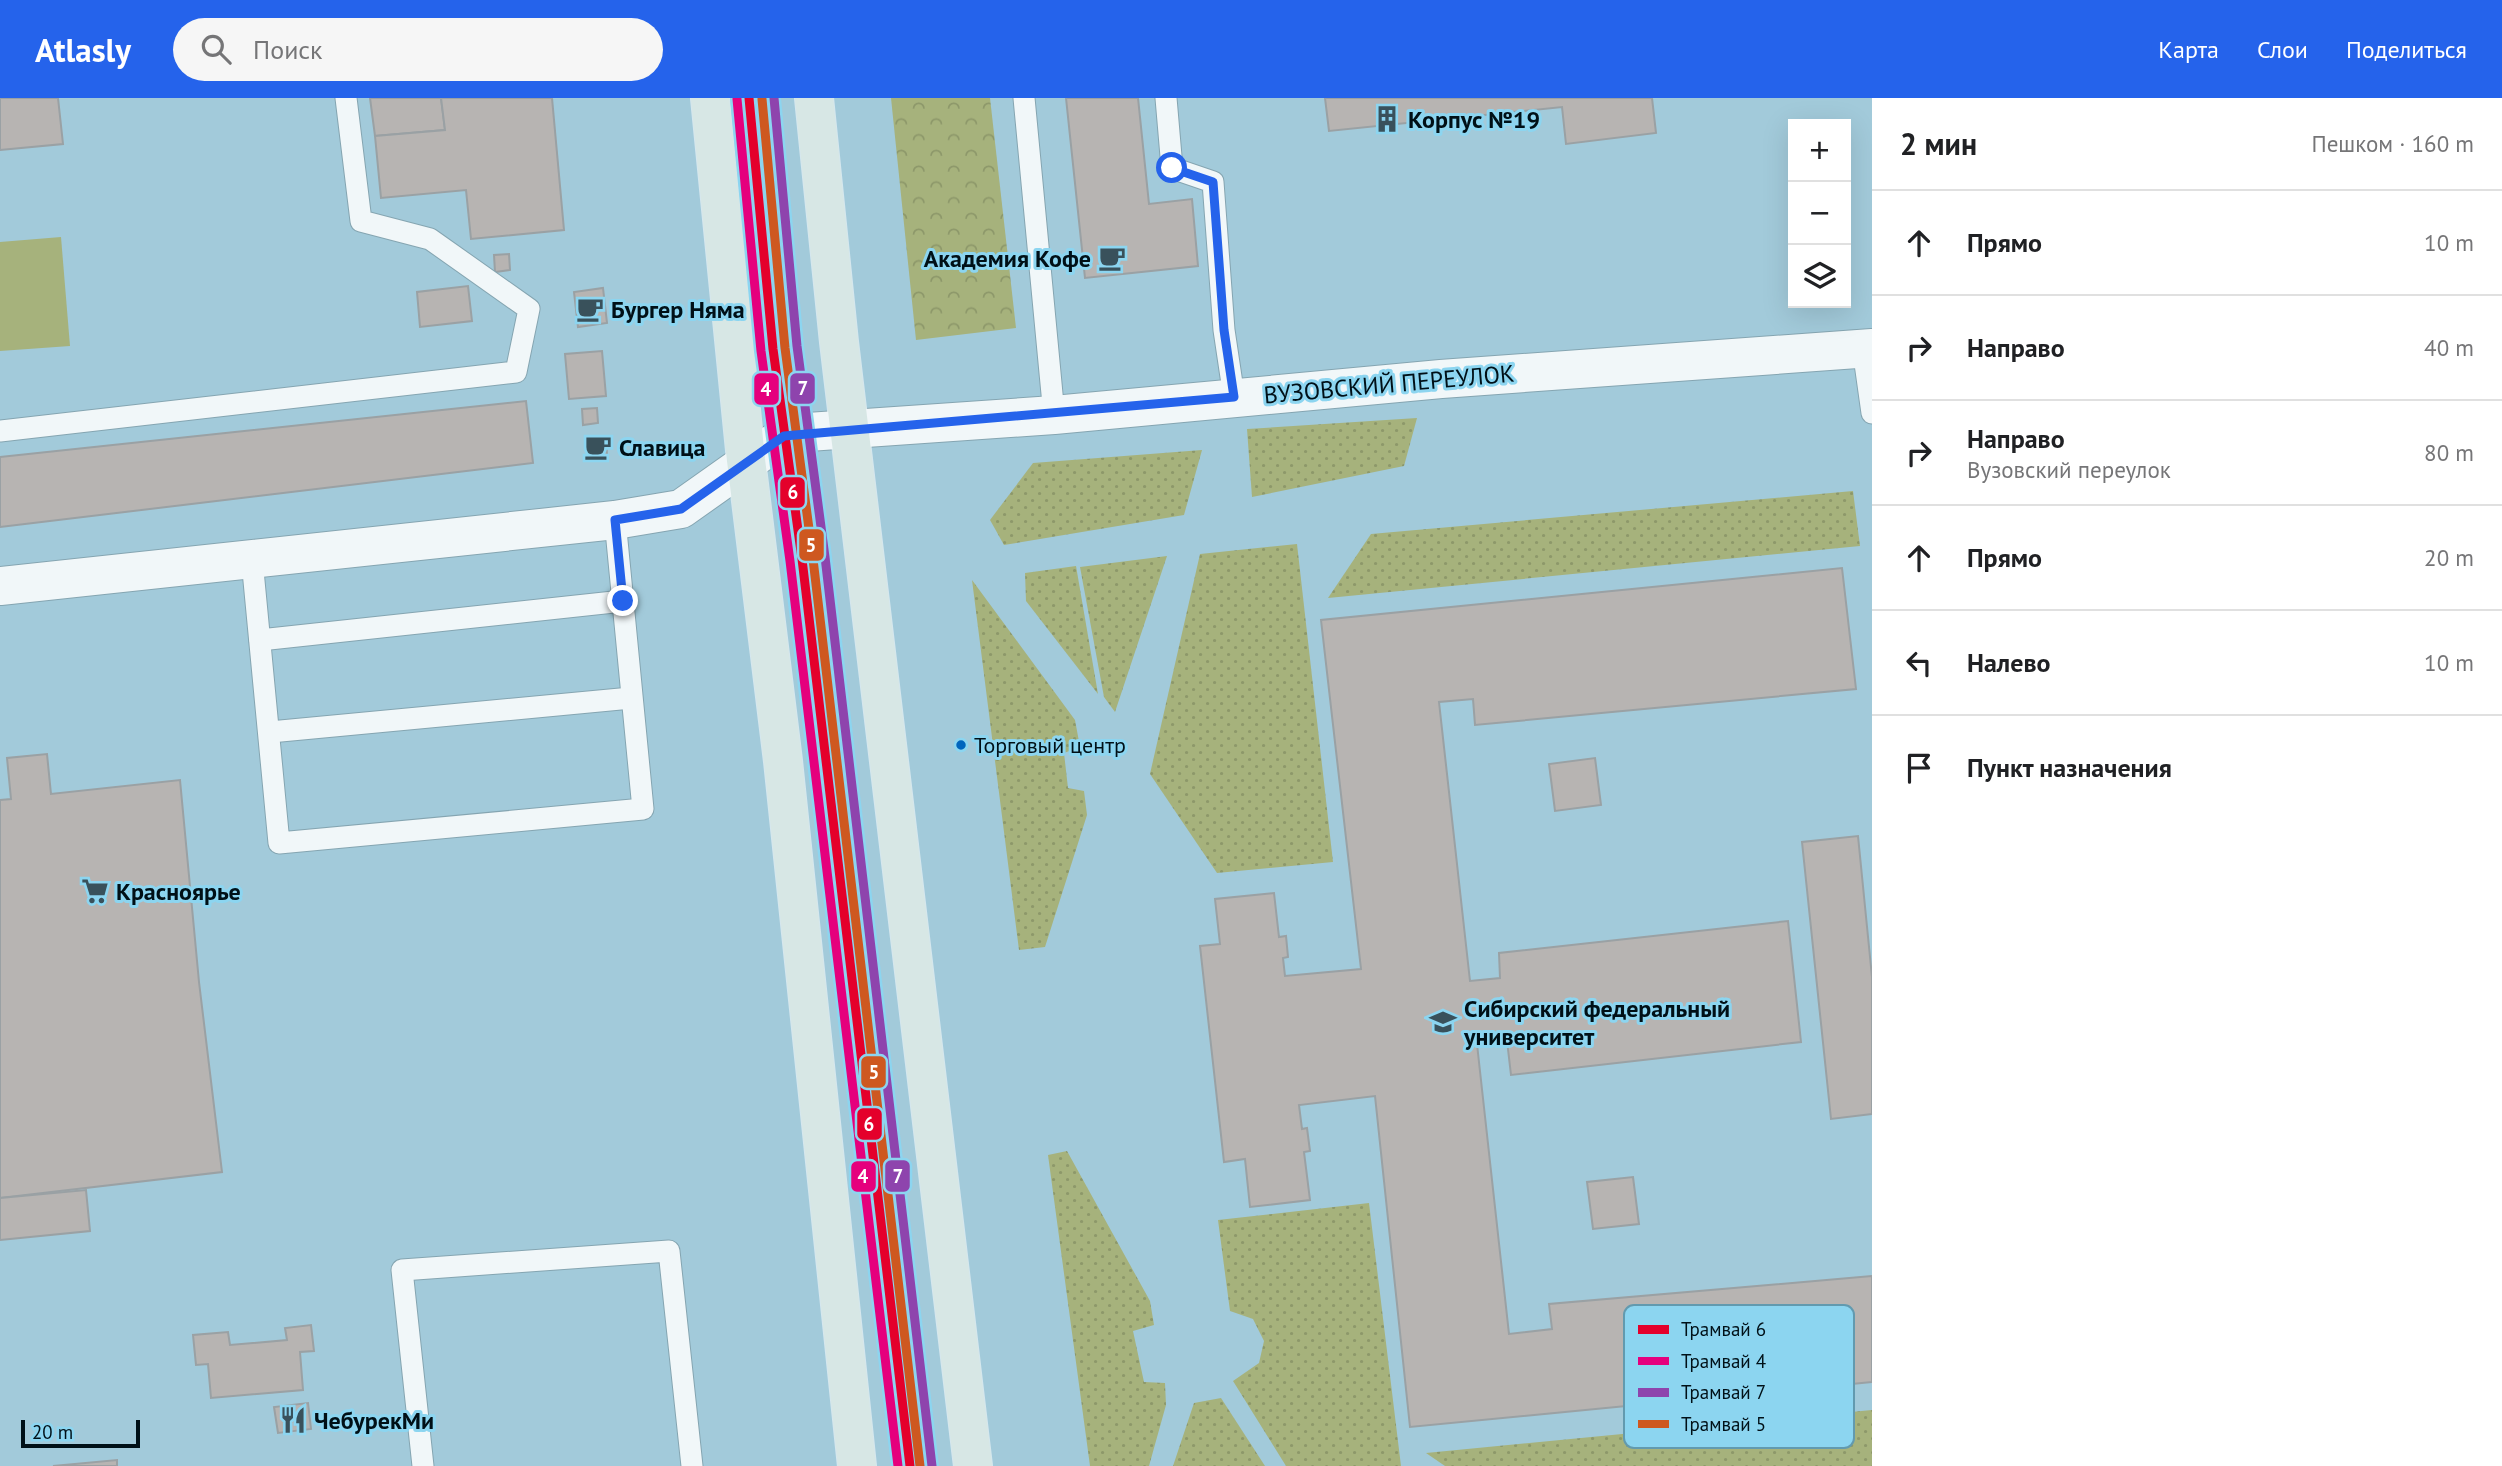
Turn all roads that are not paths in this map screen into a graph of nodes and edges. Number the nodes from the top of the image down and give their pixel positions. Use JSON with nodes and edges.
{"nodes":[{"id":1,"x":346,"y":98,"type":"edge"},
{"id":2,"x":710,"y":98,"type":"edge"},
{"id":3,"x":814,"y":98,"type":"edge"},
{"id":4,"x":1024,"y":98,"type":"edge"},
{"id":5,"x":1166,"y":98,"type":"edge"},
{"id":6,"x":1867,"y":349,"type":"edge"},
{"id":7,"x":1234,"y":397,"type":"junction"},
{"id":8,"x":1872,"y":413,"type":"edge"},
{"id":9,"x":1055,"y":415,"type":"junction"},
{"id":10,"x":850,"y":429,"type":"junction"},
{"id":11,"x":0,"y":431,"type":"edge"},
{"id":12,"x":746,"y":460,"type":"junction"},
{"id":13,"x":615,"y":520,"type":"junction"},
{"id":14,"x":252,"y":560,"type":"junction"},
{"id":15,"x":0,"y":586,"type":"edge"},
{"id":16,"x":623,"y":601,"type":"junction"},
{"id":17,"x":260,"y":640,"type":"junction"},
{"id":18,"x":631,"y":698,"type":"junction"},
{"id":19,"x":270,"y":732,"type":"junction"},
{"id":20,"x":423,"y":1466,"type":"edge"},
{"id":21,"x":692,"y":1466,"type":"edge"},
{"id":22,"x":858,"y":1466,"type":"edge"},
{"id":23,"x":973,"y":1466,"type":"edge"}],
"edges":[{"from":1,"to":11,"type":"lane"},
{"from":2,"to":12,"type":"highway"},
{"from":3,"to":10,"type":"highway"},
{"from":4,"to":9,"type":"lane"},
{"from":5,"to":7,"type":"lane"},
{"from":6,"to":7,"type":"street","name":"ВУЗОВСКИЙ ПЕРЕУЛОК"},
{"from":6,"to":8,"type":"lane"},
{"from":7,"to":9,"type":"street","name":"ВУЗОВСКИЙ ПЕРЕУЛОК"},
{"from":9,"to":10,"type":"street","name":"ВУЗОВСКИЙ ПЕРЕУЛОК"},
{"from":10,"to":12,"type":"street","name":"ВУЗОВСКИЙ ПЕРЕУЛОК"},
{"from":10,"to":23,"type":"highway"},
{"from":12,"to":13,"type":"street","name":"ВУЗОВСКИЙ ПЕРЕУЛОК"},
{"from":12,"to":22,"type":"highway"},
{"from":13,"to":14,"type":"street","name":"ВУЗОВСКИЙ ПЕРЕУЛОК"},
{"from":13,"to":16,"type":"lane"},
{"from":14,"to":15,"type":"street","name":"ВУЗОВСКИЙ ПЕРЕУЛОК"},
{"from":14,"to":17,"type":"lane"},
{"from":16,"to":17,"type":"lane"},
{"from":16,"to":18,"type":"lane"},
{"from":17,"to":19,"type":"lane"},
{"from":18,"to":19,"type":"lane"},
{"from":18,"to":19,"type":"lane"},
{"from":20,"to":21,"type":"lane"}]}
